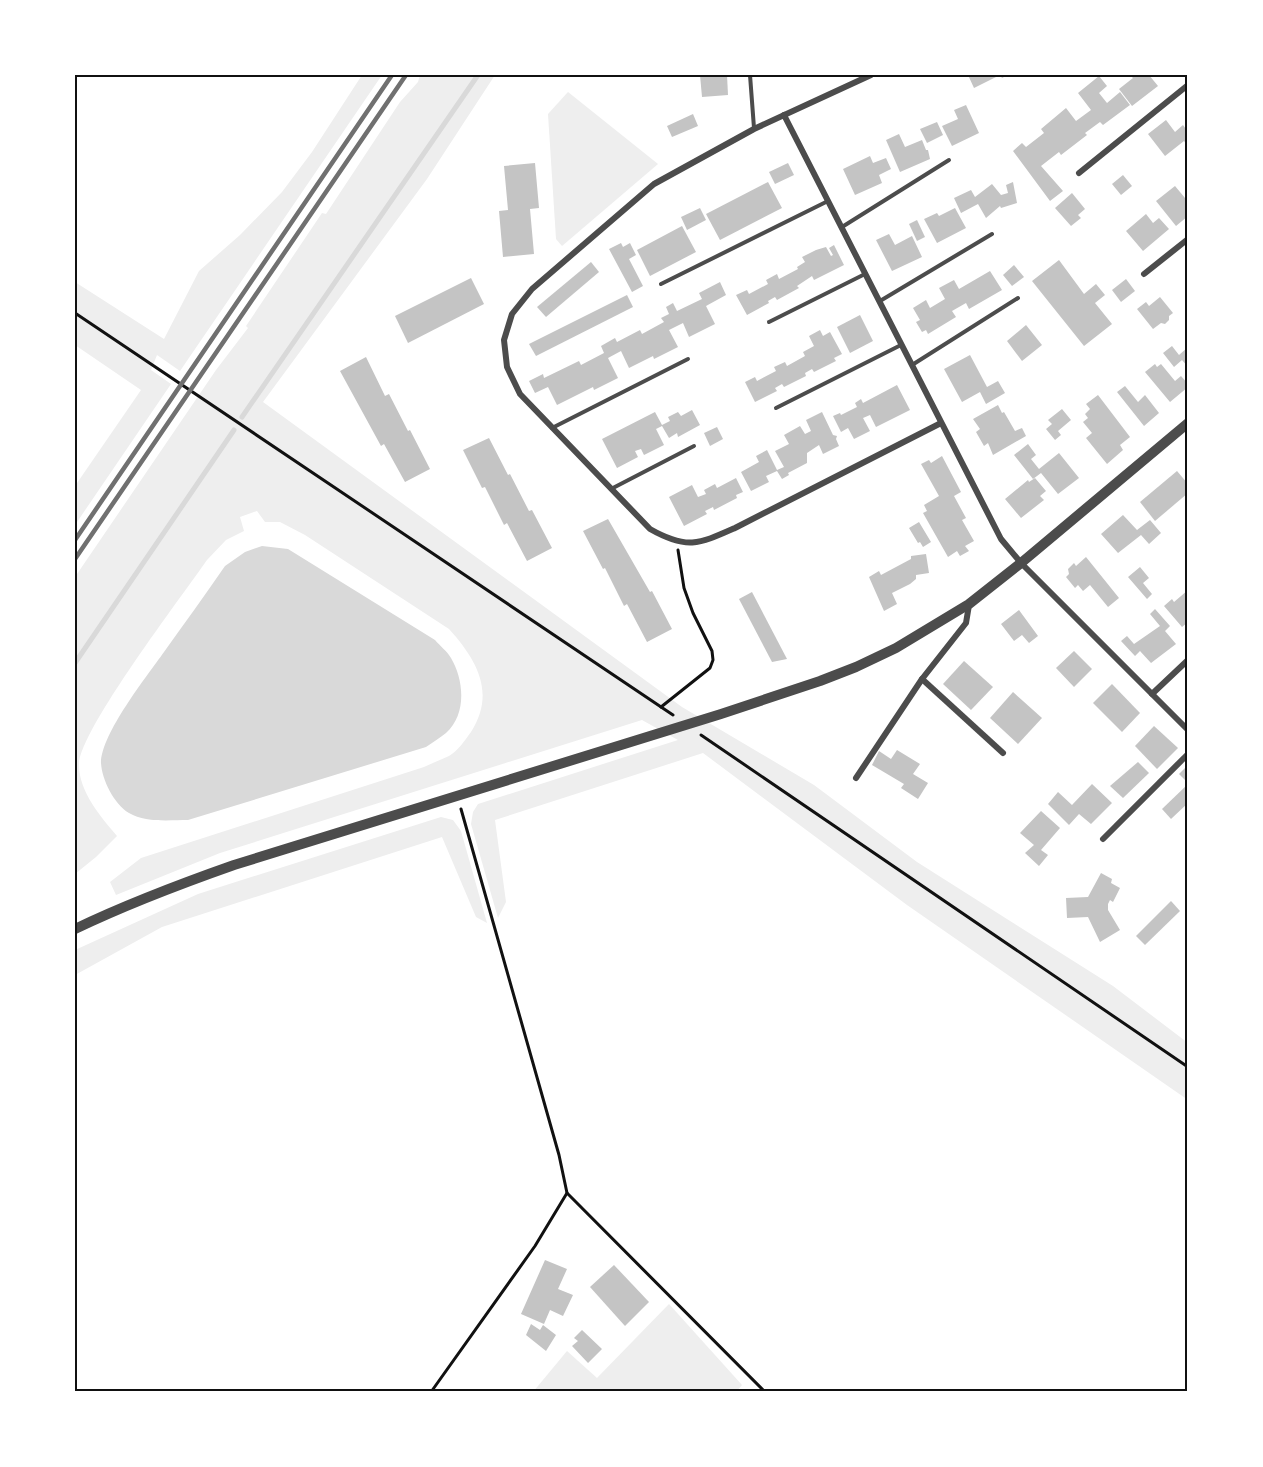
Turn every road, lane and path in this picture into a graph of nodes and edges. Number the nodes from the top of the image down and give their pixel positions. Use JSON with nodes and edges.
{"nodes":[{"id":1,"x":750,"y":75,"type":"edge"},
{"id":2,"x":871,"y":75,"type":"edge"},
{"id":3,"x":1188,"y":85,"type":"edge"},
{"id":4,"x":784,"y":115,"type":"junction"},
{"id":5,"x":754,"y":129,"type":"junction"},
{"id":6,"x":949,"y":160,"type":"dead end"},
{"id":7,"x":1079,"y":173,"type":"dead end"},
{"id":8,"x":828,"y":201,"type":"junction"},
{"id":9,"x":842,"y":228,"type":"junction"},
{"id":10,"x":992,"y":234,"type":"dead end"},
{"id":11,"x":1188,"y":239,"type":"edge"},
{"id":12,"x":865,"y":274,"type":"junction"},
{"id":13,"x":1144,"y":274,"type":"dead end"},
{"id":14,"x":661,"y":284,"type":"dead end"},
{"id":15,"x":1018,"y":298,"type":"dead end"},
{"id":16,"x":879,"y":301,"type":"junction"},
{"id":17,"x":75,"y":313,"type":"edge"},
{"id":18,"x":768,"y":322,"type":"dead end"},
{"id":19,"x":901,"y":345,"type":"junction"},
{"id":20,"x":688,"y":359,"type":"dead end"},
{"id":21,"x":911,"y":365,"type":"junction"},
{"id":22,"x":776,"y":408,"type":"dead end"},
{"id":23,"x":942,"y":423,"type":"junction"},
{"id":24,"x":1188,"y":423,"type":"edge"},
{"id":25,"x":551,"y":428,"type":"junction"},
{"id":26,"x":694,"y":446,"type":"dead end"},
{"id":27,"x":610,"y":489,"type":"junction"},
{"id":28,"x":676,"y":542,"type":"junction"},
{"id":29,"x":1021,"y":563,"type":"junction"},
{"id":30,"x":969,"y":604,"type":"junction"},
{"id":31,"x":1188,"y":660,"type":"edge"},
{"id":32,"x":921,"y":679,"type":"junction"},
{"id":33,"x":1152,"y":694,"type":"junction"},
{"id":34,"x":661,"y":707,"type":"junction"},
{"id":35,"x":674,"y":715,"type":"dead end"},
{"id":36,"x":1188,"y":730,"type":"edge"},
{"id":37,"x":702,"y":735,"type":"dead end"},
{"id":38,"x":1004,"y":753,"type":"dead end"},
{"id":39,"x":1188,"y":754,"type":"edge"},
{"id":40,"x":856,"y":778,"type":"dead end"},
{"id":41,"x":458,"y":796,"type":"junction"},
{"id":42,"x":1103,"y":839,"type":"dead end"},
{"id":43,"x":75,"y":929,"type":"edge"},
{"id":44,"x":1188,"y":1067,"type":"edge"},
{"id":45,"x":567,"y":1193,"type":"junction"},
{"id":46,"x":431,"y":1392,"type":"edge"},
{"id":47,"x":765,"y":1392,"type":"edge"}],
"edges":[{"from":1,"to":5,"type":"lane"},
{"from":2,"to":4,"type":"street"},
{"from":3,"to":7,"type":"street"},
{"from":4,"to":5,"type":"street"},
{"from":4,"to":8,"type":"street"},
{"from":5,"to":25,"type":"street"},
{"from":6,"to":9,"type":"lane"},
{"from":8,"to":9,"type":"street"},
{"from":8,"to":14,"type":"lane"},
{"from":9,"to":12,"type":"street"},
{"from":10,"to":16,"type":"lane"},
{"from":11,"to":13,"type":"street"},
{"from":12,"to":16,"type":"street"},
{"from":12,"to":18,"type":"lane"},
{"from":15,"to":21,"type":"lane"},
{"from":16,"to":19,"type":"street"},
{"from":17,"to":34,"type":"path"},
{"from":19,"to":21,"type":"street"},
{"from":19,"to":22,"type":"lane"},
{"from":20,"to":25,"type":"lane"},
{"from":21,"to":23,"type":"street"},
{"from":23,"to":28,"type":"street"},
{"from":23,"to":29,"type":"street"},
{"from":24,"to":29,"type":"street"},
{"from":25,"to":27,"type":"street"},
{"from":26,"to":27,"type":"lane"},
{"from":27,"to":28,"type":"street"},
{"from":28,"to":34,"type":"path"},
{"from":29,"to":30,"type":"street"},
{"from":29,"to":33,"type":"street"},
{"from":30,"to":32,"type":"street"},
{"from":30,"to":41,"type":"street"},
{"from":31,"to":33,"type":"street"},
{"from":32,"to":38,"type":"street"},
{"from":32,"to":40,"type":"street"},
{"from":33,"to":36,"type":"street"},
{"from":34,"to":35,"type":"path"},
{"from":37,"to":44,"type":"path"},
{"from":39,"to":42,"type":"street"},
{"from":41,"to":43,"type":"street"},
{"from":41,"to":45,"type":"path"},
{"from":45,"to":46,"type":"path"},
{"from":45,"to":47,"type":"path"}]}
